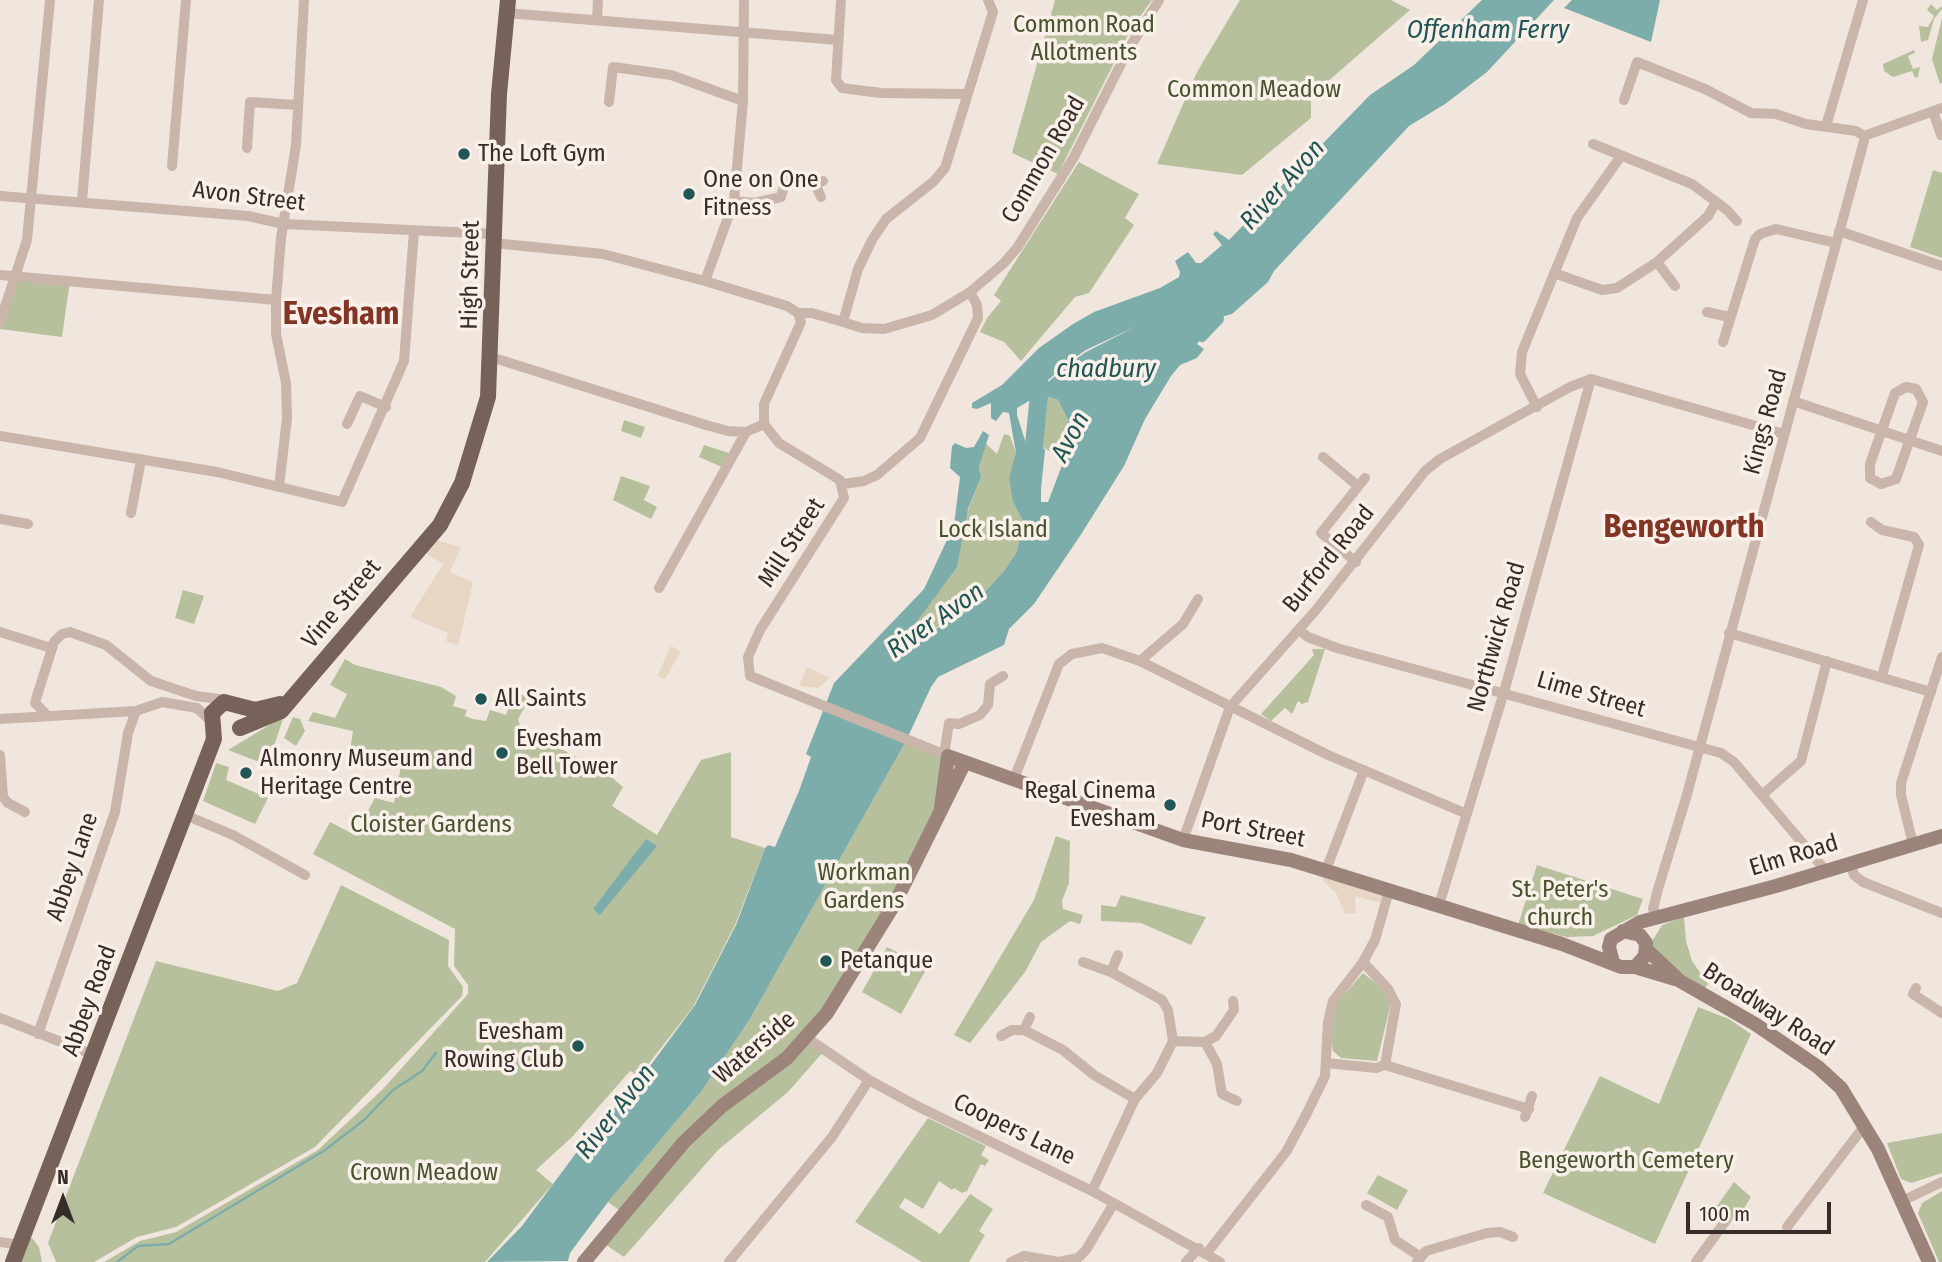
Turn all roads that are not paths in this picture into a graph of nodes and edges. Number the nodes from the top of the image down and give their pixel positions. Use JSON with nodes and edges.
{"nodes":[{"id":1,"x":50,"y":0,"type":"edge"},
{"id":2,"x":99,"y":0,"type":"edge"},
{"id":3,"x":186,"y":0,"type":"edge"},
{"id":4,"x":304,"y":0,"type":"edge"},
{"id":5,"x":598,"y":0,"type":"edge"},
{"id":6,"x":744,"y":0,"type":"edge"},
{"id":7,"x":841,"y":0,"type":"edge"},
{"id":8,"x":988,"y":0,"type":"edge"},
{"id":9,"x":1159,"y":0,"type":"edge"},
{"id":10,"x":1863,"y":0,"type":"edge"},
{"id":11,"x":507,"y":7,"type":"edge"},
{"id":12,"x":597,"y":20,"type":"junction"},
{"id":13,"x":745,"y":34,"type":"junction"},
{"id":14,"x":838,"y":40,"type":"junction"},
{"id":15,"x":967,"y":94,"type":"junction"},
{"id":16,"x":1624,"y":100,"type":"dead end"},
{"id":17,"x":743,"y":101,"type":"junction"},
{"id":18,"x":609,"y":102,"type":"dead end"},
{"id":19,"x":298,"y":105,"type":"junction"},
{"id":20,"x":1938,"y":110,"type":"edge"},
{"id":21,"x":1826,"y":126,"type":"junction"},
{"id":22,"x":1941,"y":135,"type":"edge"},
{"id":23,"x":1864,"y":136,"type":"junction"},
{"id":24,"x":1593,"y":144,"type":"dead end"},
{"id":25,"x":247,"y":148,"type":"dead end"},
{"id":26,"x":1621,"y":156,"type":"junction"},
{"id":27,"x":172,"y":166,"type":"dead end"},
{"id":28,"x":0,"y":196,"type":"edge"},
{"id":29,"x":821,"y":197,"type":"dead end"},
{"id":30,"x":31,"y":198,"type":"junction"},
{"id":31,"x":82,"y":201,"type":"junction"},
{"id":32,"x":734,"y":201,"type":"junction"},
{"id":33,"x":1716,"y":202,"type":"junction"},
{"id":34,"x":1737,"y":221,"type":"dead end"},
{"id":35,"x":284,"y":224,"type":"junction"},
{"id":36,"x":414,"y":230,"type":"junction"},
{"id":37,"x":1839,"y":231,"type":"junction"},
{"id":38,"x":494,"y":239,"type":"junction"},
{"id":39,"x":1836,"y":243,"type":"junction"},
{"id":40,"x":1657,"y":262,"type":"junction"},
{"id":41,"x":1942,"y":266,"type":"edge"},
{"id":42,"x":1554,"y":273,"type":"junction"},
{"id":43,"x":0,"y":275,"type":"edge"},
{"id":44,"x":16,"y":276,"type":"junction"},
{"id":45,"x":705,"y":281,"type":"junction"},
{"id":46,"x":1675,"y":286,"type":"dead end"},
{"id":47,"x":970,"y":292,"type":"junction"},
{"id":48,"x":276,"y":300,"type":"junction"},
{"id":49,"x":1707,"y":312,"type":"dead end"},
{"id":50,"x":798,"y":313,"type":"junction"},
{"id":51,"x":1730,"y":317,"type":"junction"},
{"id":52,"x":0,"y":322,"type":"edge"},
{"id":53,"x":843,"y":322,"type":"junction"},
{"id":54,"x":1723,"y":342,"type":"dead end"},
{"id":55,"x":491,"y":357,"type":"junction"},
{"id":56,"x":1591,"y":379,"type":"junction"},
{"id":57,"x":1793,"y":401,"type":"junction"},
{"id":58,"x":386,"y":407,"type":"junction"},
{"id":59,"x":1537,"y":407,"type":"junction"},
{"id":60,"x":347,"y":424,"type":"dead end"},
{"id":61,"x":764,"y":424,"type":"junction"},
{"id":62,"x":1882,"y":430,"type":"junction"},
{"id":63,"x":746,"y":432,"type":"junction"},
{"id":64,"x":1784,"y":434,"type":"junction"},
{"id":65,"x":0,"y":436,"type":"edge"},
{"id":66,"x":1910,"y":440,"type":"junction"},
{"id":67,"x":1942,"y":451,"type":"edge"},
{"id":68,"x":1323,"y":457,"type":"dead end"},
{"id":69,"x":141,"y":460,"type":"junction"},
{"id":70,"x":843,"y":484,"type":"junction"},
{"id":71,"x":279,"y":487,"type":"junction"},
{"id":72,"x":24,"y":511,"type":"dead end"},
{"id":73,"x":131,"y":513,"type":"dead end"},
{"id":74,"x":0,"y":519,"type":"edge"},
{"id":75,"x":1871,"y":522,"type":"dead end"},
{"id":76,"x":429,"y":538,"type":"joint"},
{"id":77,"x":1356,"y":562,"type":"junction"},
{"id":78,"x":659,"y":588,"type":"dead end"},
{"id":79,"x":1198,"y":599,"type":"dead end"},
{"id":80,"x":1299,"y":630,"type":"junction"},
{"id":81,"x":0,"y":632,"type":"edge"},
{"id":82,"x":1730,"y":633,"type":"junction"},
{"id":83,"x":51,"y":648,"type":"junction"},
{"id":84,"x":1942,"y":657,"type":"edge"},
{"id":85,"x":1140,"y":661,"type":"junction"},
{"id":86,"x":1827,"y":661,"type":"junction"},
{"id":87,"x":750,"y":676,"type":"joint"},
{"id":88,"x":1003,"y":676,"type":"dead end"},
{"id":89,"x":1882,"y":676,"type":"junction"},
{"id":90,"x":1504,"y":692,"type":"junction"},
{"id":91,"x":1931,"y":692,"type":"junction"},
{"id":92,"x":289,"y":700,"type":"junction"},
{"id":93,"x":35,"y":703,"type":"junction"},
{"id":94,"x":220,"y":703,"type":"junction"},
{"id":95,"x":238,"y":705,"type":"junction"},
{"id":96,"x":1230,"y":707,"type":"junction"},
{"id":97,"x":136,"y":711,"type":"junction"},
{"id":98,"x":48,"y":716,"type":"junction"},
{"id":99,"x":26,"y":717,"type":"junction"},
{"id":100,"x":0,"y":719,"type":"edge"},
{"id":101,"x":213,"y":724,"type":"junction"},
{"id":102,"x":237,"y":730,"type":"junction"},
{"id":103,"x":1700,"y":748,"type":"junction"},
{"id":104,"x":0,"y":755,"type":"edge"},
{"id":105,"x":208,"y":755,"type":"junction"},
{"id":106,"x":946,"y":755,"type":"junction"},
{"id":107,"x":965,"y":762,"type":"junction"},
{"id":108,"x":1364,"y":770,"type":"junction"},
{"id":109,"x":1014,"y":779,"type":"junction"},
{"id":110,"x":1762,"y":795,"type":"junction"},
{"id":111,"x":2,"y":798,"type":"edge"},
{"id":112,"x":941,"y":808,"type":"junction"},
{"id":113,"x":25,"y":812,"type":"dead end"},
{"id":114,"x":1467,"y":814,"type":"junction"},
{"id":115,"x":185,"y":815,"type":"junction"},
{"id":116,"x":1942,"y":836,"type":"edge"},
{"id":117,"x":1183,"y":840,"type":"junction"},
{"id":118,"x":1913,"y":844,"type":"junction"},
{"id":119,"x":1850,"y":862,"type":"junction"},
{"id":120,"x":1326,"y":870,"type":"junction"},
{"id":121,"x":1826,"y":871,"type":"junction"},
{"id":122,"x":305,"y":874,"type":"dead end"},
{"id":123,"x":1389,"y":891,"type":"junction"},
{"id":124,"x":1439,"y":905,"type":"junction"},
{"id":125,"x":1942,"y":913,"type":"edge"},
{"id":126,"x":1658,"y":917,"type":"junction"},
{"id":127,"x":1617,"y":935,"type":"junction"},
{"id":128,"x":1569,"y":946,"type":"junction"},
{"id":129,"x":1646,"y":946,"type":"junction"},
{"id":130,"x":1118,"y":955,"type":"dead end"},
{"id":131,"x":1083,"y":962,"type":"dead end"},
{"id":132,"x":1363,"y":962,"type":"junction"},
{"id":133,"x":1613,"y":962,"type":"junction"},
{"id":134,"x":1634,"y":967,"type":"junction"},
{"id":135,"x":1111,"y":972,"type":"junction"},
{"id":136,"x":1680,"y":981,"type":"junction"},
{"id":137,"x":1916,"y":988,"type":"dead end"},
{"id":138,"x":1233,"y":1001,"type":"dead end"},
{"id":139,"x":1942,"y":1013,"type":"edge"},
{"id":140,"x":1030,"y":1017,"type":"dead end"},
{"id":141,"x":0,"y":1018,"type":"edge"},
{"id":142,"x":1024,"y":1030,"type":"junction"},
{"id":143,"x":38,"y":1034,"type":"junction"},
{"id":144,"x":1001,"y":1036,"type":"dead end"},
{"id":145,"x":807,"y":1038,"type":"junction"},
{"id":146,"x":1173,"y":1041,"type":"junction"},
{"id":147,"x":1205,"y":1042,"type":"junction"},
{"id":148,"x":94,"y":1055,"type":"junction"},
{"id":149,"x":1326,"y":1063,"type":"junction"},
{"id":150,"x":1385,"y":1065,"type":"junction"},
{"id":151,"x":869,"y":1080,"type":"junction"},
{"id":152,"x":1532,"y":1096,"type":"dead end"},
{"id":153,"x":1135,"y":1099,"type":"junction"},
{"id":154,"x":1237,"y":1101,"type":"dead end"},
{"id":155,"x":1865,"y":1125,"type":"junction"},
{"id":156,"x":1942,"y":1182,"type":"edge"},
{"id":157,"x":1093,"y":1191,"type":"junction"},
{"id":158,"x":1900,"y":1202,"type":"junction"},
{"id":159,"x":1114,"y":1203,"type":"junction"},
{"id":160,"x":1366,"y":1205,"type":"dead end"},
{"id":161,"x":1727,"y":1219,"type":"dead end"},
{"id":162,"x":1787,"y":1227,"type":"dead end"},
{"id":163,"x":1513,"y":1237,"type":"dead end"},
{"id":164,"x":0,"y":1242,"type":"edge"},
{"id":165,"x":20,"y":1245,"type":"junction"},
{"id":166,"x":1203,"y":1250,"type":"junction"},
{"id":167,"x":1418,"y":1259,"type":"edge"},
{"id":168,"x":13,"y":1262,"type":"edge"},
{"id":169,"x":584,"y":1262,"type":"edge"},
{"id":170,"x":729,"y":1262,"type":"edge"},
{"id":171,"x":1011,"y":1262,"type":"edge"},
{"id":172,"x":1186,"y":1262,"type":"edge"},
{"id":173,"x":1220,"y":1262,"type":"edge"},
{"id":174,"x":1696,"y":1262,"type":"edge"},
{"id":175,"x":1929,"y":1262,"type":"edge"}],
"edges":[{"from":1,"to":30,"type":"street"},
{"from":2,"to":31,"type":"street"},
{"from":3,"to":27,"type":"street"},
{"from":4,"to":19,"type":"street"},
{"from":5,"to":12,"type":"street"},
{"from":6,"to":13,"type":"street"},
{"from":7,"to":14,"type":"street"},
{"from":8,"to":15,"type":"street"},
{"from":9,"to":47,"type":"street","name":"Common Road"},
{"from":10,"to":21,"type":"street"},
{"from":11,"to":12,"type":"street"},
{"from":11,"to":38,"type":"main road","name":"High Street"},
{"from":12,"to":13,"type":"street"},
{"from":13,"to":14,"type":"street"},
{"from":13,"to":17,"type":"street"},
{"from":14,"to":15,"type":"street"},
{"from":15,"to":53,"type":"street"},
{"from":16,"to":21,"type":"street"},
{"from":17,"to":18,"type":"street"},
{"from":17,"to":32,"type":"street"},
{"from":19,"to":25,"type":"street"},
{"from":19,"to":35,"type":"street"},
{"from":20,"to":22,"type":"street"},
{"from":20,"to":23,"type":"street"},
{"from":21,"to":23,"type":"street"},
{"from":23,"to":37,"type":"street","name":"Kings Road"},
{"from":24,"to":26,"type":"street"},
{"from":26,"to":33,"type":"street"},
{"from":26,"to":42,"type":"street"},
{"from":28,"to":30,"type":"street","name":"Avon Street"},
{"from":29,"to":32,"type":"street"},
{"from":30,"to":31,"type":"street","name":"Avon Street"},
{"from":30,"to":44,"type":"street"},
{"from":31,"to":35,"type":"street","name":"Avon Street"},
{"from":32,"to":45,"type":"street"},
{"from":33,"to":34,"type":"street"},
{"from":33,"to":40,"type":"street"},
{"from":35,"to":36,"type":"street","name":"Avon Street"},
{"from":35,"to":48,"type":"street"},
{"from":36,"to":38,"type":"street","name":"Avon Street"},
{"from":36,"to":58,"type":"street"},
{"from":37,"to":39,"type":"street","name":"Kings Road"},
{"from":37,"to":41,"type":"street"},
{"from":38,"to":45,"type":"street","name":"Avon Street"},
{"from":38,"to":55,"type":"main road","name":"High Street"},
{"from":39,"to":51,"type":"street"},
{"from":39,"to":57,"type":"street","name":"Kings Road"},
{"from":40,"to":42,"type":"street"},
{"from":40,"to":46,"type":"street"},
{"from":42,"to":59,"type":"street"},
{"from":43,"to":44,"type":"street"},
{"from":44,"to":48,"type":"street"},
{"from":44,"to":52,"type":"street"},
{"from":45,"to":50,"type":"street","name":"Common Road"},
{"from":47,"to":53,"type":"street","name":"Common Road"},
{"from":47,"to":70,"type":"street"},
{"from":48,"to":71,"type":"street"},
{"from":49,"to":51,"type":"street"},
{"from":50,"to":53,"type":"street","name":"Common Road"},
{"from":50,"to":61,"type":"street"},
{"from":51,"to":54,"type":"street"},
{"from":55,"to":63,"type":"street"},
{"from":55,"to":76,"type":"main road","name":"High Street"},
{"from":56,"to":59,"type":"street","name":"Burford Road"},
{"from":56,"to":64,"type":"street"},
{"from":56,"to":90,"type":"street","name":"Northwick Road"},
{"from":57,"to":62,"type":"street"},
{"from":57,"to":64,"type":"street","name":"Kings Road"},
{"from":58,"to":60,"type":"street"},
{"from":58,"to":71,"type":"street"},
{"from":59,"to":77,"type":"street","name":"Burford Road"},
{"from":61,"to":63,"type":"street"},
{"from":61,"to":70,"type":"street","name":"Mill Street"},
{"from":62,"to":66,"type":"street"},
{"from":62,"to":66,"type":"street"},
{"from":62,"to":66,"type":"street"},
{"from":63,"to":78,"type":"street"},
{"from":64,"to":82,"type":"street","name":"Kings Road"},
{"from":65,"to":69,"type":"street"},
{"from":66,"to":67,"type":"street"},
{"from":68,"to":77,"type":"street"},
{"from":69,"to":71,"type":"street"},
{"from":69,"to":73,"type":"street"},
{"from":70,"to":87,"type":"street","name":"Mill Street"},
{"from":72,"to":74,"type":"street"},
{"from":75,"to":89,"type":"street"},
{"from":76,"to":92,"type":"main road","name":"Vine Street"},
{"from":77,"to":80,"type":"street","name":"Burford Road"},
{"from":79,"to":85,"type":"street"},
{"from":80,"to":90,"type":"street","name":"Lime Street"},
{"from":80,"to":96,"type":"street","name":"Burford Road"},
{"from":81,"to":83,"type":"street"},
{"from":82,"to":86,"type":"street"},
{"from":82,"to":103,"type":"street","name":"Kings Road"},
{"from":83,"to":93,"type":"street"},
{"from":83,"to":94,"type":"street"},
{"from":84,"to":91,"type":"street"},
{"from":85,"to":96,"type":"street"},
{"from":85,"to":109,"type":"street"},
{"from":86,"to":89,"type":"street"},
{"from":86,"to":110,"type":"street"},
{"from":87,"to":106,"type":"street","name":"Port Street"},
{"from":88,"to":106,"type":"street"},
{"from":89,"to":91,"type":"street"},
{"from":90,"to":103,"type":"street","name":"Lime Street"},
{"from":90,"to":114,"type":"street","name":"Northwick Road"},
{"from":91,"to":118,"type":"street"},
{"from":92,"to":95,"type":"main road"},
{"from":92,"to":102,"type":"main road","name":"Vine Street"},
{"from":93,"to":98,"type":"street"},
{"from":93,"to":99,"type":"street"},
{"from":94,"to":95,"type":"main road"},
{"from":94,"to":101,"type":"main road"},
{"from":95,"to":102,"type":"main road"},
{"from":96,"to":108,"type":"street"},
{"from":96,"to":117,"type":"street","name":"Burford Road"},
{"from":97,"to":98,"type":"street"},
{"from":97,"to":101,"type":"street"},
{"from":97,"to":143,"type":"street","name":"Abbey Lane"},
{"from":98,"to":99,"type":"street"},
{"from":99,"to":100,"type":"street"},
{"from":101,"to":102,"type":"main road"},
{"from":101,"to":105,"type":"main road","name":"Abbey Road"},
{"from":102,"to":105,"type":"main road","name":"Abbey Road"},
{"from":103,"to":110,"type":"street","name":"Lime Street"},
{"from":103,"to":126,"type":"street","name":"Kings Road"},
{"from":104,"to":111,"type":"street"},
{"from":105,"to":115,"type":"main road","name":"Abbey Road"},
{"from":106,"to":107,"type":"main road","name":"Port Street"},
{"from":106,"to":112,"type":"main road","name":"Waterside"},
{"from":107,"to":109,"type":"main road","name":"Port Street"},
{"from":107,"to":112,"type":"main road","name":"Waterside"},
{"from":108,"to":114,"type":"street"},
{"from":108,"to":120,"type":"street"},
{"from":109,"to":117,"type":"main road","name":"Port Street"},
{"from":110,"to":121,"type":"street","name":"Lime Street"},
{"from":111,"to":113,"type":"street"},
{"from":112,"to":145,"type":"main road","name":"Waterside"},
{"from":114,"to":124,"type":"street","name":"Northwick Road"},
{"from":115,"to":122,"type":"street"},
{"from":115,"to":148,"type":"main road","name":"Abbey Road"},
{"from":116,"to":118,"type":"main road","name":"Elm Road"},
{"from":117,"to":120,"type":"main road","name":"Port Street"},
{"from":118,"to":119,"type":"main road","name":"Elm Road"},
{"from":119,"to":121,"type":"main road","name":"Elm Road"},
{"from":119,"to":125,"type":"street"},
{"from":120,"to":123,"type":"main road","name":"Port Street"},
{"from":121,"to":126,"type":"main road","name":"Elm Road"},
{"from":123,"to":124,"type":"main road","name":"Port Street"},
{"from":123,"to":132,"type":"street"},
{"from":124,"to":128,"type":"main road","name":"Port Street"},
{"from":126,"to":127,"type":"main road","name":"Elm Road"},
{"from":126,"to":129,"type":"main road"},
{"from":127,"to":128,"type":"main road","name":"Port Street"},
{"from":127,"to":129,"type":"main road"},
{"from":127,"to":133,"type":"main road"},
{"from":128,"to":133,"type":"main road","name":"Port Street"},
{"from":129,"to":134,"type":"main road"},
{"from":129,"to":136,"type":"main road","name":"Broadway Road"},
{"from":130,"to":135,"type":"street"},
{"from":131,"to":135,"type":"street"},
{"from":132,"to":149,"type":"street"},
{"from":132,"to":150,"type":"street"},
{"from":133,"to":134,"type":"main road"},
{"from":134,"to":136,"type":"main road","name":"Broadway Road"},
{"from":135,"to":146,"type":"street"},
{"from":136,"to":155,"type":"main road","name":"Broadway Road"},
{"from":137,"to":139,"type":"street"},
{"from":138,"to":147,"type":"street"},
{"from":140,"to":142,"type":"street"},
{"from":141,"to":143,"type":"street"},
{"from":142,"to":144,"type":"street"},
{"from":142,"to":153,"type":"street"},
{"from":143,"to":148,"type":"street"},
{"from":145,"to":151,"type":"street","name":"Coopers Lane"},
{"from":145,"to":169,"type":"main road","name":"Waterside"},
{"from":146,"to":147,"type":"street"},
{"from":146,"to":153,"type":"street"},
{"from":147,"to":154,"type":"street"},
{"from":148,"to":165,"type":"main road","name":"Abbey Road"},
{"from":149,"to":150,"type":"street"},
{"from":149,"to":166,"type":"street"},
{"from":150,"to":152,"type":"street"},
{"from":151,"to":157,"type":"street","name":"Coopers Lane"},
{"from":151,"to":170,"type":"street"},
{"from":153,"to":157,"type":"street"},
{"from":155,"to":158,"type":"main road","name":"Broadway Road"},
{"from":155,"to":162,"type":"street"},
{"from":156,"to":158,"type":"street"},
{"from":157,"to":159,"type":"street","name":"Coopers Lane"},
{"from":158,"to":175,"type":"main road","name":"Broadway Road"},
{"from":159,"to":166,"type":"street","name":"Coopers Lane"},
{"from":159,"to":171,"type":"street"},
{"from":160,"to":167,"type":"street"},
{"from":161,"to":174,"type":"street"},
{"from":163,"to":167,"type":"street"},
{"from":164,"to":165,"type":"street"},
{"from":165,"to":168,"type":"main road","name":"Abbey Road"},
{"from":166,"to":172,"type":"street"},
{"from":166,"to":173,"type":"street","name":"Coopers Lane"}]}
